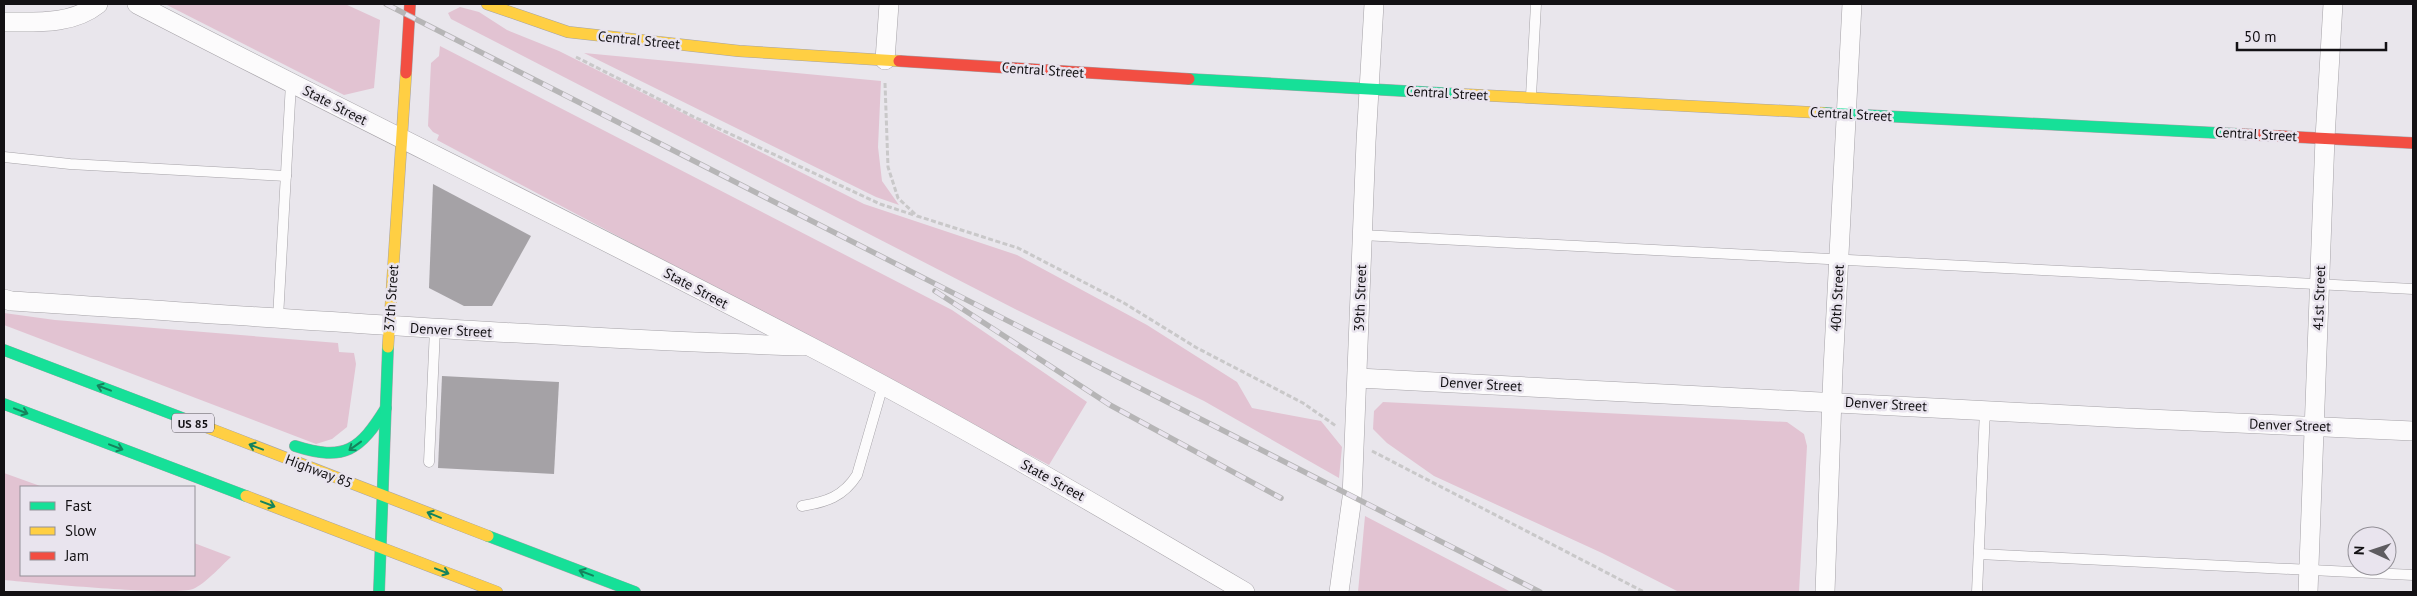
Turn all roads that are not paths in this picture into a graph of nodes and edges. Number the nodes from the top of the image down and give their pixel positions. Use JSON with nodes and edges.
{"nodes":[{"id":1,"x":98,"y":4,"type":"edge"},
{"id":2,"x":137,"y":4,"type":"edge"},
{"id":3,"x":410,"y":4,"type":"edge"},
{"id":4,"x":486,"y":4,"type":"edge"},
{"id":5,"x":889,"y":4,"type":"edge"},
{"id":6,"x":1374,"y":4,"type":"edge"},
{"id":7,"x":1536,"y":4,"type":"edge"},
{"id":8,"x":1852,"y":4,"type":"edge"},
{"id":9,"x":2333,"y":4,"type":"edge"},
{"id":10,"x":4,"y":22,"type":"edge"},
{"id":11,"x":885,"y":60,"type":"junction"},
{"id":12,"x":291,"y":83,"type":"junction"},
{"id":13,"x":1370,"y":89,"type":"junction"},
{"id":14,"x":1531,"y":96,"type":"junction"},
{"id":15,"x":1845,"y":114,"type":"junction"},
{"id":16,"x":2325,"y":138,"type":"junction"},
{"id":17,"x":402,"y":139,"type":"junction"},
{"id":18,"x":2413,"y":142,"type":"edge"},
{"id":19,"x":4,"y":157,"type":"edge"},
{"id":20,"x":286,"y":176,"type":"junction"},
{"id":21,"x":1362,"y":235,"type":"junction"},
{"id":22,"x":1838,"y":258,"type":"junction"},
{"id":23,"x":2319,"y":286,"type":"junction"},
{"id":24,"x":2413,"y":289,"type":"edge"},
{"id":25,"x":4,"y":299,"type":"edge"},
{"id":26,"x":278,"y":318,"type":"junction"},
{"id":27,"x":389,"y":327,"type":"junction"},
{"id":28,"x":435,"y":329,"type":"junction"},
{"id":29,"x":810,"y":346,"type":"junction"},
{"id":30,"x":4,"y":350,"type":"edge"},
{"id":31,"x":38,"y":363,"type":"junction"},
{"id":32,"x":90,"y":371,"type":"dead end"},
{"id":33,"x":1358,"y":378,"type":"junction"},
{"id":34,"x":883,"y":386,"type":"junction"},
{"id":35,"x":1832,"y":401,"type":"junction"},
{"id":36,"x":4,"y":404,"type":"edge"},
{"id":37,"x":386,"y":408,"type":"junction"},
{"id":38,"x":1985,"y":410,"type":"junction"},
{"id":39,"x":2314,"y":426,"type":"junction"},
{"id":40,"x":2413,"y":431,"type":"edge"},
{"id":41,"x":282,"y":441,"type":"dead end"},
{"id":42,"x":429,"y":462,"type":"dead end"},
{"id":43,"x":383,"y":496,"type":"junction"},
{"id":44,"x":802,"y":506,"type":"dead end"},
{"id":45,"x":381,"y":547,"type":"junction"},
{"id":46,"x":1979,"y":554,"type":"junction"},
{"id":47,"x":2309,"y":568,"type":"junction"},
{"id":48,"x":2413,"y":575,"type":"edge"},
{"id":49,"x":379,"y":592,"type":"edge"},
{"id":50,"x":497,"y":592,"type":"edge"},
{"id":51,"x":635,"y":592,"type":"edge"},
{"id":52,"x":1245,"y":592,"type":"edge"},
{"id":53,"x":1339,"y":592,"type":"edge"},
{"id":54,"x":1825,"y":592,"type":"edge"},
{"id":55,"x":1977,"y":592,"type":"edge"},
{"id":56,"x":2308,"y":592,"type":"edge"}],
"edges":[{"from":1,"to":10,"type":"street"},
{"from":2,"to":12,"type":"street","name":"State Street"},
{"from":3,"to":17,"type":"main road","name":"37th Street"},
{"from":4,"to":11,"type":"main road","name":"Central Street"},
{"from":5,"to":11,"type":"street"},
{"from":6,"to":13,"type":"street","name":"39th Street"},
{"from":7,"to":14,"type":"lane"},
{"from":8,"to":15,"type":"street","name":"40th Street"},
{"from":9,"to":16,"type":"street","name":"41st Street"},
{"from":11,"to":13,"type":"main road","name":"Central Street"},
{"from":12,"to":17,"type":"street","name":"State Street"},
{"from":12,"to":20,"type":"lane"},
{"from":13,"to":14,"type":"main road","name":"Central Street"},
{"from":13,"to":21,"type":"street","name":"39th Street"},
{"from":14,"to":15,"type":"main road","name":"Central Street"},
{"from":15,"to":16,"type":"main road","name":"Central Street"},
{"from":15,"to":22,"type":"street","name":"40th Street"},
{"from":16,"to":18,"type":"main road","name":"Central Street"},
{"from":16,"to":23,"type":"street","name":"41st Street"},
{"from":17,"to":27,"type":"main road","name":"37th Street"},
{"from":17,"to":29,"type":"street","name":"State Street"},
{"from":19,"to":20,"type":"lane"},
{"from":20,"to":26,"type":"lane"},
{"from":21,"to":22,"type":"lane"},
{"from":21,"to":33,"type":"street","name":"39th Street"},
{"from":22,"to":23,"type":"lane"},
{"from":22,"to":35,"type":"street","name":"40th Street"},
{"from":23,"to":24,"type":"lane"},
{"from":23,"to":39,"type":"street","name":"41st Street"},
{"from":25,"to":26,"type":"street","name":"Denver Street"},
{"from":26,"to":27,"type":"street","name":"Denver Street"},
{"from":27,"to":28,"type":"street","name":"Denver Street"},
{"from":27,"to":37,"type":"main road","name":"37th Street"},
{"from":28,"to":29,"type":"street","name":"Denver Street"},
{"from":28,"to":42,"type":"lane"},
{"from":29,"to":34,"type":"street","name":"State Street"},
{"from":30,"to":31,"type":"main road","name":"Highway 85","number":"US 85"},
{"from":31,"to":32,"type":"main road"},
{"from":43,"to":31,"type":"main road","name":"Highway 85","number":"US 85","one_way":true},
{"from":33,"to":35,"type":"street","name":"Denver Street"},
{"from":33,"to":53,"type":"street","name":"39th Street"},
{"from":34,"to":44,"type":"lane"},
{"from":34,"to":52,"type":"street","name":"State Street"},
{"from":35,"to":38,"type":"street","name":"Denver Street"},
{"from":35,"to":54,"type":"street","name":"40th Street"},
{"from":36,"to":45,"type":"main road","one_way":true},
{"from":37,"to":41,"type":"main road","one_way":true},
{"from":37,"to":43,"type":"main road","name":"37th Street"},
{"from":38,"to":39,"type":"street","name":"Denver Street"},
{"from":38,"to":46,"type":"lane"},
{"from":39,"to":40,"type":"street","name":"Denver Street"},
{"from":39,"to":47,"type":"street","name":"41st Street"},
{"from":43,"to":45,"type":"main road","name":"37th Street"},
{"from":51,"to":43,"type":"main road","name":"Highway 85","number":"US 85","one_way":true},
{"from":45,"to":49,"type":"main road","name":"37th Street"},
{"from":45,"to":50,"type":"main road","one_way":true},
{"from":46,"to":47,"type":"lane"},
{"from":46,"to":55,"type":"lane"},
{"from":47,"to":48,"type":"lane"},
{"from":47,"to":56,"type":"street","name":"41st Street"}]}
